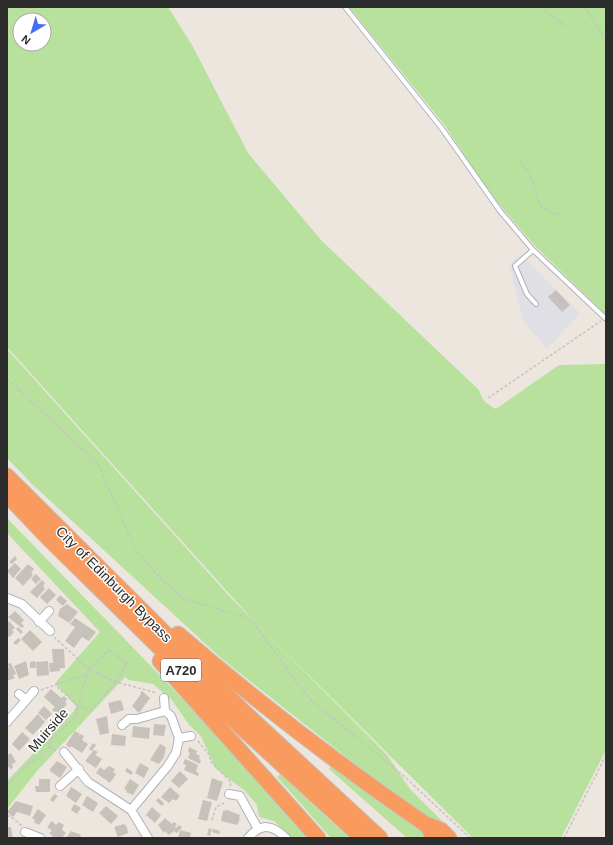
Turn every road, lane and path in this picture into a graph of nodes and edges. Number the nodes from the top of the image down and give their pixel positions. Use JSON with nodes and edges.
{"nodes":[{"id":1,"x":345,"y":7,"type":"edge"},
{"id":2,"x":540,"y":7,"type":"edge"},
{"id":3,"x":585,"y":7,"type":"edge"},
{"id":4,"x":571,"y":29,"type":"dead end"},
{"id":5,"x":606,"y":38,"type":"edge"},
{"id":6,"x":519,"y":160,"type":"dead end"},
{"id":7,"x":564,"y":215,"type":"dead end"},
{"id":8,"x":534,"y":250,"type":"junction"},
{"id":9,"x":536,"y":304,"type":"dead end"},
{"id":10,"x":605,"y":318,"type":"edge"},
{"id":11,"x":7,"y":380,"type":"edge"},
{"id":12,"x":488,"y":398,"type":"dead end"},
{"id":13,"x":7,"y":476,"type":"edge"},
{"id":14,"x":7,"y":495,"type":"edge"},
{"id":15,"x":55,"y":535,"type":"junction"},
{"id":16,"x":7,"y":598,"type":"edge"},
{"id":17,"x":49,"y":611,"type":"dead end"},
{"id":18,"x":39,"y":622,"type":"junction"},
{"id":19,"x":50,"y":631,"type":"joint"},
{"id":20,"x":89,"y":669,"type":"junction"},
{"id":21,"x":86,"y":674,"type":"junction"},
{"id":22,"x":116,"y":682,"type":"junction"},
{"id":23,"x":55,"y":686,"type":"junction"},
{"id":24,"x":34,"y":691,"type":"joint"},
{"id":25,"x":20,"y":694,"type":"dead end"},
{"id":26,"x":164,"y":698,"type":"joint"},
{"id":27,"x":26,"y":700,"type":"junction"},
{"id":28,"x":78,"y":706,"type":"junction"},
{"id":29,"x":165,"y":711,"type":"junction"},
{"id":30,"x":7,"y":722,"type":"edge"},
{"id":31,"x":122,"y":725,"type":"dead end"},
{"id":32,"x":191,"y":736,"type":"joint"},
{"id":33,"x":179,"y":738,"type":"junction"},
{"id":34,"x":64,"y":752,"type":"dead end"},
{"id":35,"x":606,"y":755,"type":"edge"},
{"id":36,"x":79,"y":769,"type":"junction"},
{"id":37,"x":7,"y":785,"type":"edge"},
{"id":38,"x":60,"y":786,"type":"dead end"},
{"id":39,"x":228,"y":794,"type":"junction"},
{"id":40,"x":130,"y":810,"type":"junction"},
{"id":41,"x":7,"y":816,"type":"edge"},
{"id":42,"x":212,"y":820,"type":"dead end"},
{"id":43,"x":425,"y":824,"type":"junction"},
{"id":44,"x":258,"y":829,"type":"junction"},
{"id":45,"x":25,"y":832,"type":"joint"},
{"id":46,"x":40,"y":838,"type":"edge"},
{"id":47,"x":148,"y":838,"type":"edge"},
{"id":48,"x":248,"y":838,"type":"edge"},
{"id":49,"x":286,"y":838,"type":"edge"},
{"id":50,"x":318,"y":838,"type":"edge"},
{"id":51,"x":362,"y":838,"type":"edge"},
{"id":52,"x":380,"y":838,"type":"edge"},
{"id":53,"x":433,"y":838,"type":"edge"},
{"id":54,"x":449,"y":838,"type":"edge"},
{"id":55,"x":470,"y":838,"type":"edge"},
{"id":56,"x":564,"y":838,"type":"edge"}],
"edges":[{"from":1,"to":8,"type":"lane"},
{"from":2,"to":4,"type":"path"},
{"from":3,"to":5,"type":"path"},
{"from":6,"to":7,"type":"path"},
{"from":8,"to":9,"type":"lane"},
{"from":8,"to":10,"type":"lane"},
{"from":10,"to":12,"type":"path"},
{"from":11,"to":55,"type":"path"},
{"from":13,"to":15,"type":"highway","name":"City of Edinburgh Bypass","number":"A720"},
{"from":14,"to":15,"type":"highway","name":"City of Edinburgh Bypass","number":"A720"},
{"from":15,"to":43,"type":"highway"},
{"from":15,"to":50,"type":"highway"},
{"from":15,"to":51,"type":"highway","name":"City of Edinburgh Bypass","number":"A720"},
{"from":15,"to":52,"type":"highway","name":"City of Edinburgh Bypass","number":"A720"},
{"from":16,"to":18,"type":"street"},
{"from":17,"to":18,"type":"street"},
{"from":18,"to":19,"type":"street"},
{"from":19,"to":20,"type":"path"},
{"from":20,"to":21,"type":"path"},
{"from":20,"to":22,"type":"path"},
{"from":20,"to":22,"type":"path"},
{"from":21,"to":23,"type":"path"},
{"from":21,"to":28,"type":"path"},
{"from":22,"to":26,"type":"path"},
{"from":22,"to":28,"type":"path"},
{"from":23,"to":24,"type":"path"},
{"from":23,"to":28,"type":"path","name":"Muirside"},
{"from":24,"to":27,"type":"street"},
{"from":25,"to":27,"type":"street"},
{"from":26,"to":29,"type":"street"},
{"from":27,"to":30,"type":"street"},
{"from":28,"to":37,"type":"path","name":"Muirside"},
{"from":29,"to":31,"type":"street"},
{"from":29,"to":33,"type":"street"},
{"from":32,"to":33,"type":"street"},
{"from":32,"to":39,"type":"path"},
{"from":33,"to":40,"type":"street"},
{"from":34,"to":36,"type":"street"},
{"from":35,"to":56,"type":"path"},
{"from":36,"to":38,"type":"street"},
{"from":36,"to":40,"type":"street"},
{"from":39,"to":42,"type":"path"},
{"from":39,"to":44,"type":"street"},
{"from":40,"to":47,"type":"street"},
{"from":41,"to":45,"type":"path"},
{"from":43,"to":53,"type":"highway"},
{"from":43,"to":54,"type":"highway"},
{"from":44,"to":48,"type":"street"},
{"from":44,"to":49,"type":"street"},
{"from":45,"to":46,"type":"street"}]}
